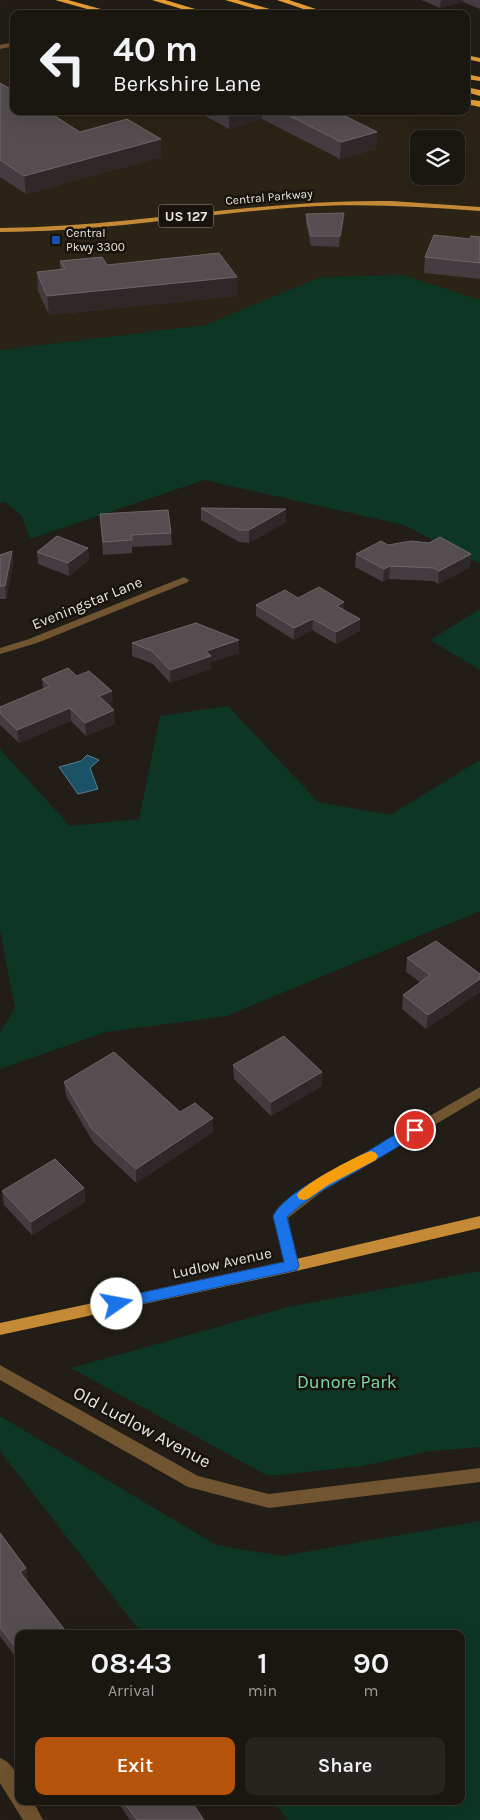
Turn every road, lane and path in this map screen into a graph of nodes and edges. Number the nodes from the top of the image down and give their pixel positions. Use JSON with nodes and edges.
{"nodes":[{"id":1,"x":59,"y":0,"type":"edge"},
{"id":2,"x":156,"y":0,"type":"edge"},
{"id":3,"x":229,"y":0,"type":"edge"},
{"id":4,"x":281,"y":0,"type":"edge"},
{"id":5,"x":99,"y":10,"type":"edge"},
{"id":6,"x":193,"y":10,"type":"edge"},
{"id":7,"x":268,"y":10,"type":"edge"},
{"id":8,"x":314,"y":10,"type":"edge"},
{"id":9,"x":480,"y":209,"type":"edge"},
{"id":10,"x":0,"y":230,"type":"edge"},
{"id":11,"x":184,"y":580,"type":"dead end"},
{"id":12,"x":0,"y":651,"type":"edge"},
{"id":13,"x":480,"y":1092,"type":"edge"},
{"id":14,"x":480,"y":1222,"type":"edge"},
{"id":15,"x":292,"y":1266,"type":"junction"},
{"id":16,"x":0,"y":1329,"type":"edge"},
{"id":17,"x":0,"y":1372,"type":"edge"},
{"id":18,"x":480,"y":1475,"type":"edge"},
{"id":19,"x":0,"y":1768,"type":"edge"},
{"id":20,"x":15,"y":1790,"type":"edge"},
{"id":21,"x":25,"y":1805,"type":"edge"},
{"id":22,"x":34,"y":1820,"type":"edge"}],
"edges":[{"from":1,"to":5,"type":"highway"},
{"from":2,"to":6,"type":"highway"},
{"from":3,"to":7,"type":"highway"},
{"from":4,"to":8,"type":"highway"},
{"from":9,"to":10,"type":"main road","name":"Central Parkway","number":"US 127"},
{"from":11,"to":12,"type":"street","name":"Eveningstar Lane"},
{"from":13,"to":15,"type":"street"},
{"from":14,"to":15,"type":"main road","name":"Ludlow Avenue"},
{"from":15,"to":16,"type":"main road","name":"Ludlow Avenue"},
{"from":17,"to":18,"type":"street","name":"Old Ludlow Avenue"},
{"from":19,"to":20,"type":"street"},
{"from":21,"to":22,"type":"street"}]}
